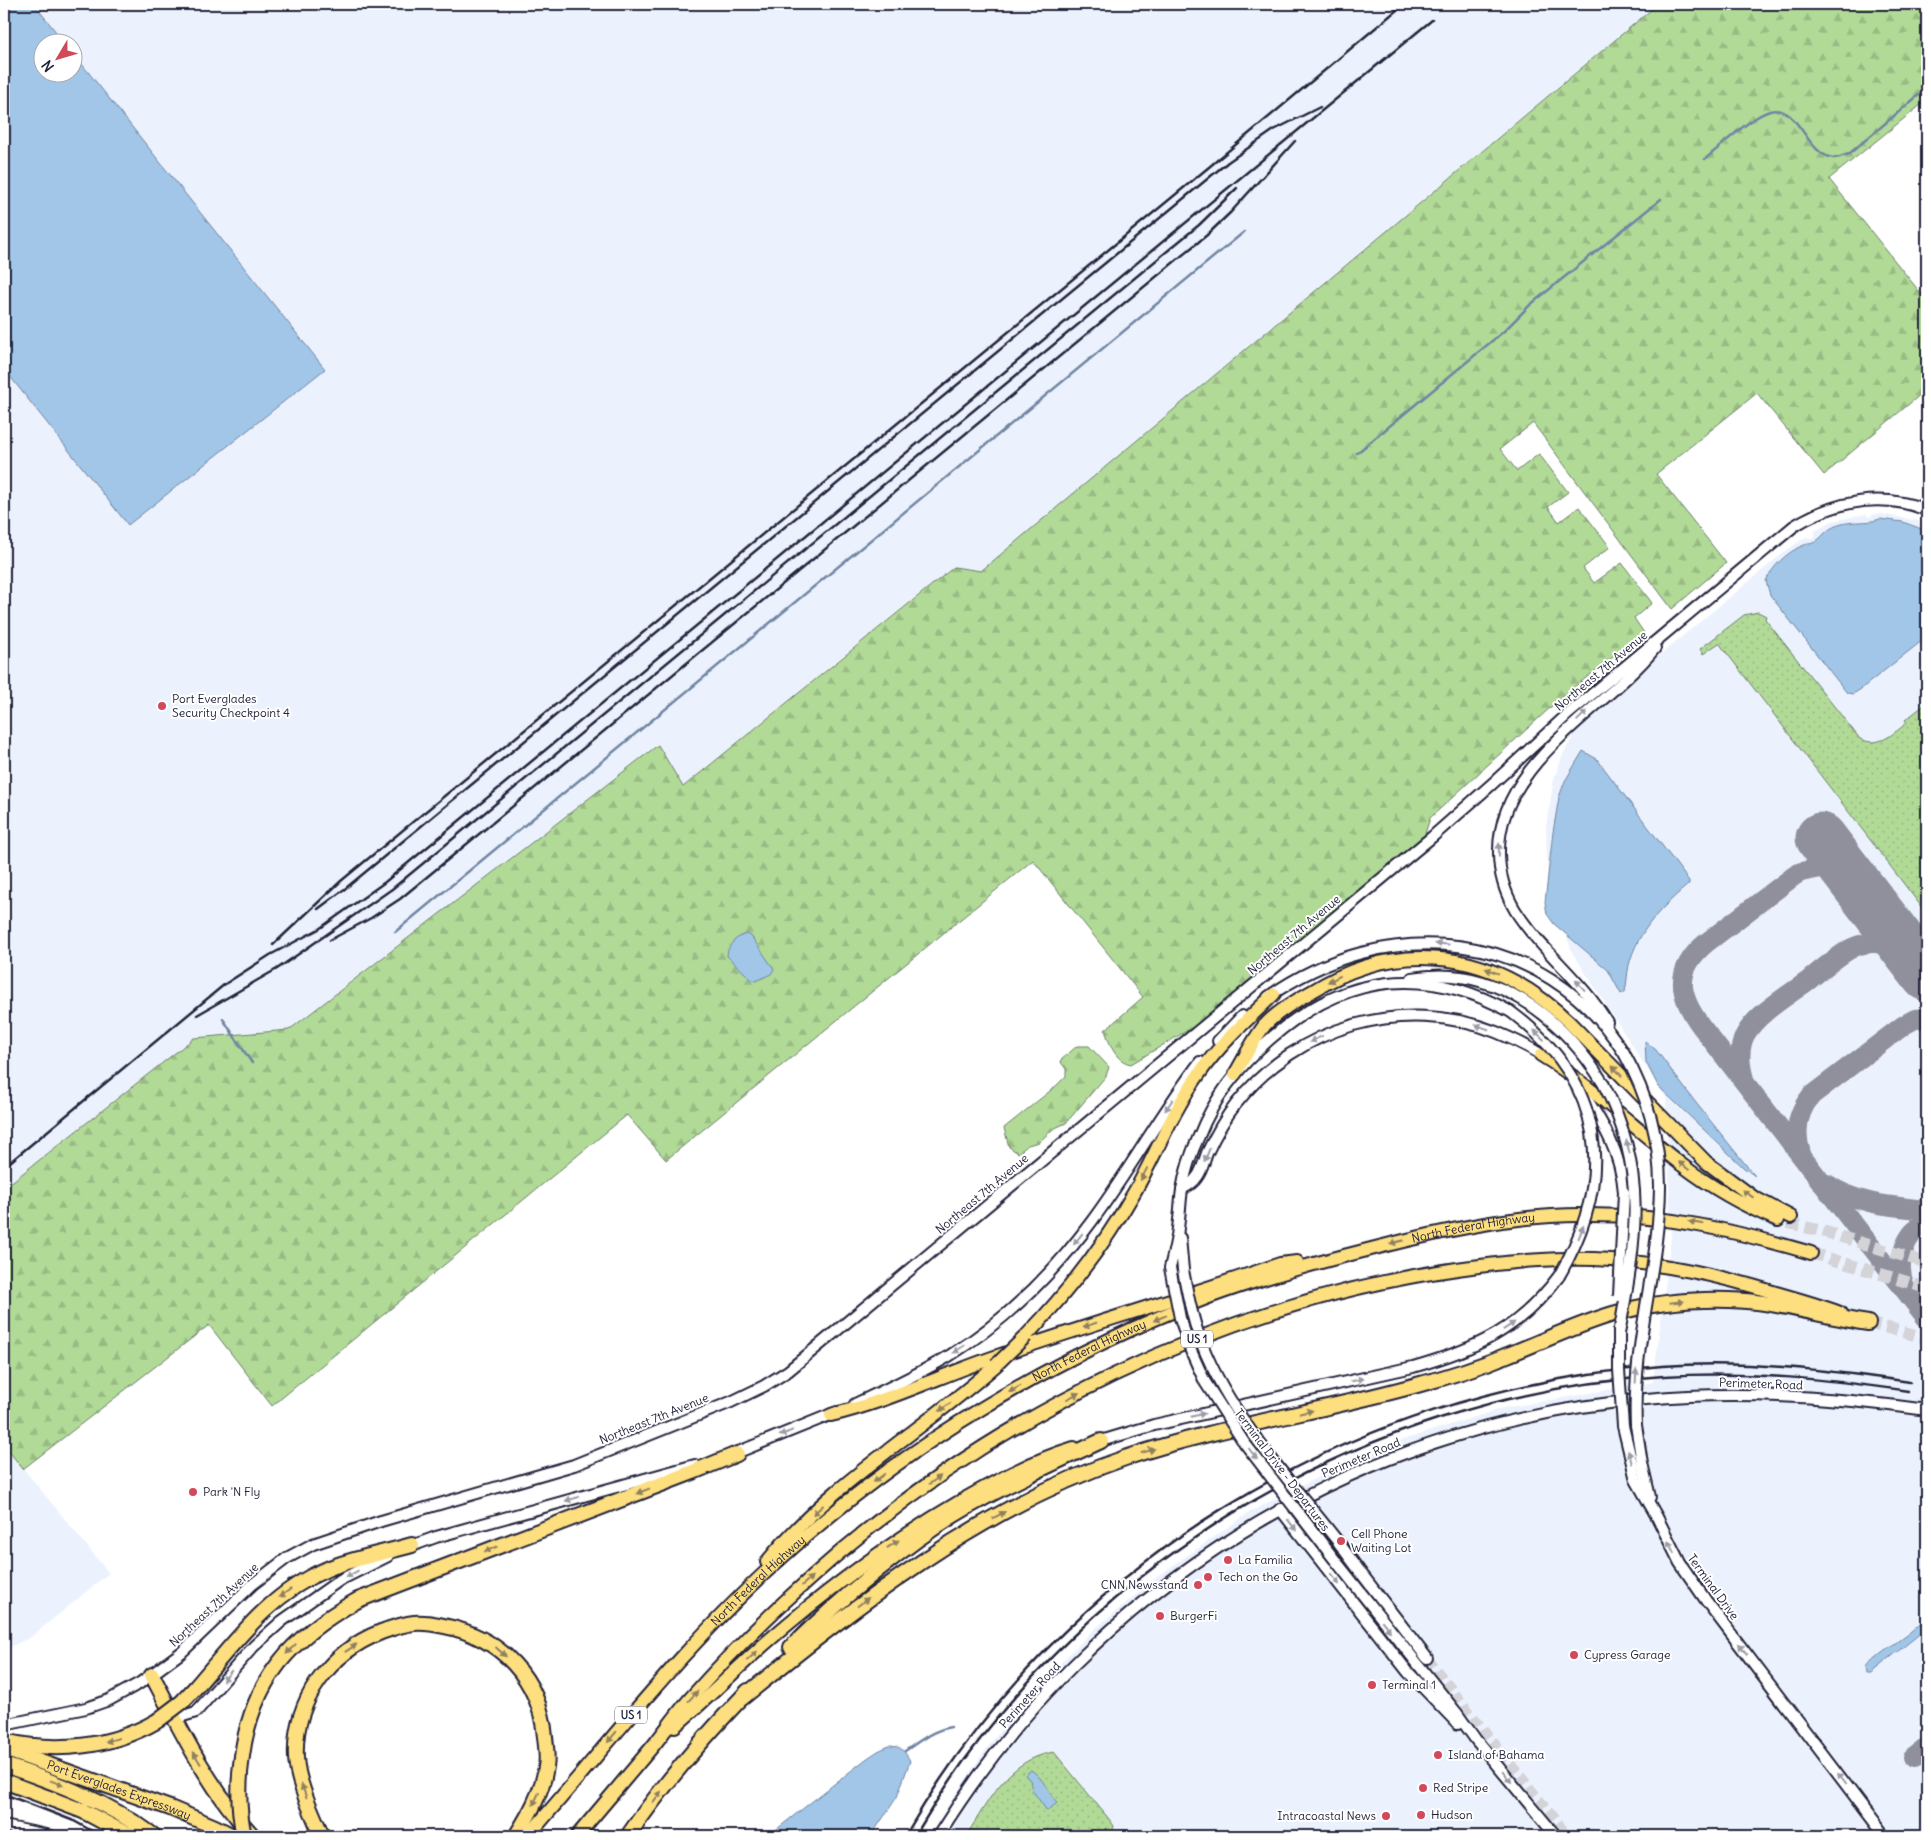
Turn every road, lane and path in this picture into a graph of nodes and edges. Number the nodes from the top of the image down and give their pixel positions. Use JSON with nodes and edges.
{"nodes":[{"id":1,"x":1927,"y":510,"type":"edge"},
{"id":2,"x":1670,"y":629,"type":"junction"},
{"id":3,"x":1395,"y":982,"type":"junction"},
{"id":4,"x":1274,"y":994,"type":"junction"},
{"id":5,"x":1616,"y":1040,"type":"junction"},
{"id":6,"x":1542,"y":1055,"type":"junction"},
{"id":7,"x":1236,"y":1074,"type":"junction"},
{"id":8,"x":1182,"y":1189,"type":"junction"},
{"id":9,"x":1178,"y":1227,"type":"junction"},
{"id":10,"x":1811,"y":1253,"type":"tunnel mouth"},
{"id":11,"x":1339,"y":1257,"type":"junction"},
{"id":12,"x":1868,"y":1323,"type":"joint"},
{"id":13,"x":1619,"y":1334,"type":"junction"},
{"id":14,"x":1927,"y":1410,"type":"edge"},
{"id":15,"x":831,"y":1415,"type":"junction"},
{"id":16,"x":1100,"y":1441,"type":"junction"},
{"id":17,"x":737,"y":1454,"type":"junction"},
{"id":18,"x":1280,"y":1509,"type":"junction"},
{"id":19,"x":1657,"y":1517,"type":"junction"},
{"id":20,"x":412,"y":1545,"type":"junction"},
{"id":21,"x":739,"y":1597,"type":"junction"},
{"id":22,"x":1427,"y":1658,"type":"tunnel mouth"},
{"id":23,"x":152,"y":1675,"type":"junction"},
{"id":24,"x":742,"y":1698,"type":"junction"},
{"id":25,"x":172,"y":1713,"type":"junction"},
{"id":26,"x":4,"y":1725,"type":"edge"},
{"id":27,"x":1476,"y":1740,"type":"junction"},
{"id":28,"x":4,"y":1741,"type":"edge"},
{"id":29,"x":651,"y":1748,"type":"junction"},
{"id":30,"x":16,"y":1749,"type":"edge"},
{"id":31,"x":4,"y":1765,"type":"edge"},
{"id":32,"x":4,"y":1781,"type":"edge"},
{"id":33,"x":1872,"y":1817,"type":"junction"},
{"id":34,"x":4,"y":1826,"type":"edge"},
{"id":35,"x":50,"y":1836,"type":"edge"},
{"id":36,"x":130,"y":1836,"type":"edge"},
{"id":37,"x":154,"y":1836,"type":"edge"},
{"id":38,"x":233,"y":1836,"type":"edge"},
{"id":39,"x":244,"y":1836,"type":"edge"},
{"id":40,"x":254,"y":1836,"type":"edge"},
{"id":41,"x":322,"y":1836,"type":"edge"},
{"id":42,"x":516,"y":1836,"type":"edge"},
{"id":43,"x":528,"y":1836,"type":"edge"},
{"id":44,"x":577,"y":1836,"type":"edge"},
{"id":45,"x":628,"y":1836,"type":"edge"},
{"id":46,"x":938,"y":1836,"type":"edge"},
{"id":47,"x":1556,"y":1836,"type":"edge"},
{"id":48,"x":1885,"y":1836,"type":"edge"},
{"id":49,"x":1894,"y":1836,"type":"edge"}],
"edges":[{"from":1,"to":2,"type":"street","name":"Northeast 7th Avenue"},
{"from":5,"to":2,"type":"street","one_way":true},
{"from":2,"to":23,"type":"street","name":"Northeast 7th Avenue"},
{"from":3,"to":7,"type":"street"},
{"from":13,"to":3,"type":"street","one_way":true,"bridge":true},
{"from":16,"to":3,"type":"street","one_way":true,"bridge":true},
{"from":5,"to":4,"type":"street","one_way":true},
{"from":4,"to":15,"type":"street","one_way":true},
{"from":4,"to":21,"type":"main road","one_way":true,"bridge":true},
{"from":19,"to":5,"type":"street","one_way":true,"bridge":true},
{"from":6,"to":7,"type":"main road"},
{"from":6,"to":8,"type":"street","one_way":true},
{"from":6,"to":13,"type":"street","bridge":true},
{"from":7,"to":8,"type":"street"},
{"from":8,"to":9,"type":"street"},
{"from":9,"to":22,"type":"street","bridge":true},
{"from":9,"to":27,"type":"street","name":"Terminal Drive - Departures","one_way":true,"bridge":true},
{"from":10,"to":11,"type":"main road","name":"North Federal Highway","number":"US 1","one_way":true},
{"from":11,"to":15,"type":"main road","one_way":true},
{"from":11,"to":21,"type":"main road","name":"North Federal Highway","number":"US 1","one_way":true},
{"from":24,"to":12,"type":"highway","one_way":true},
{"from":29,"to":12,"type":"main road","number":"US 1","one_way":true},
{"from":19,"to":13,"type":"street","name":"Terminal Drive","one_way":true,"bridge":true},
{"from":14,"to":18,"type":"street","name":"Perimeter Road"},
{"from":15,"to":17,"type":"street","one_way":true},
{"from":16,"to":24,"type":"highway"},
{"from":29,"to":16,"type":"main road","one_way":true},
{"from":17,"to":20,"type":"street","one_way":true},
{"from":17,"to":39,"type":"highway","one_way":true,"bridge":true},
{"from":18,"to":27,"type":"street","one_way":true},
{"from":18,"to":46,"type":"street","name":"Perimeter Road"},
{"from":33,"to":19,"type":"street","name":"Terminal Drive","one_way":true},
{"from":20,"to":25,"type":"street","one_way":true},
{"from":20,"to":30,"type":"highway","one_way":true,"bridge":true},
{"from":21,"to":43,"type":"main road","name":"North Federal Highway","number":"US 1","one_way":true},
{"from":23,"to":25,"type":"highway"},
{"from":23,"to":26,"type":"street","name":"Northeast 7th Avenue"},
{"from":45,"to":24,"type":"highway","one_way":true},
{"from":40,"to":25,"type":"highway","one_way":true},
{"from":27,"to":47,"type":"street","name":"Terminal Drive - Departures","one_way":true},
{"from":28,"to":30,"type":"highway"},
{"from":29,"to":44,"type":"main road","number":"US 1"},
{"from":30,"to":38,"type":"highway","name":"Port Everglades Expressway"},
{"from":31,"to":37,"type":"highway","name":"Port Everglades Expressway","one_way":true},
{"from":32,"to":36,"type":"highway"},
{"from":33,"to":48,"type":"street"},
{"from":33,"to":49,"type":"street"},
{"from":34,"to":35,"type":"street"},
{"from":41,"to":42,"type":"highway","one_way":true}]}
